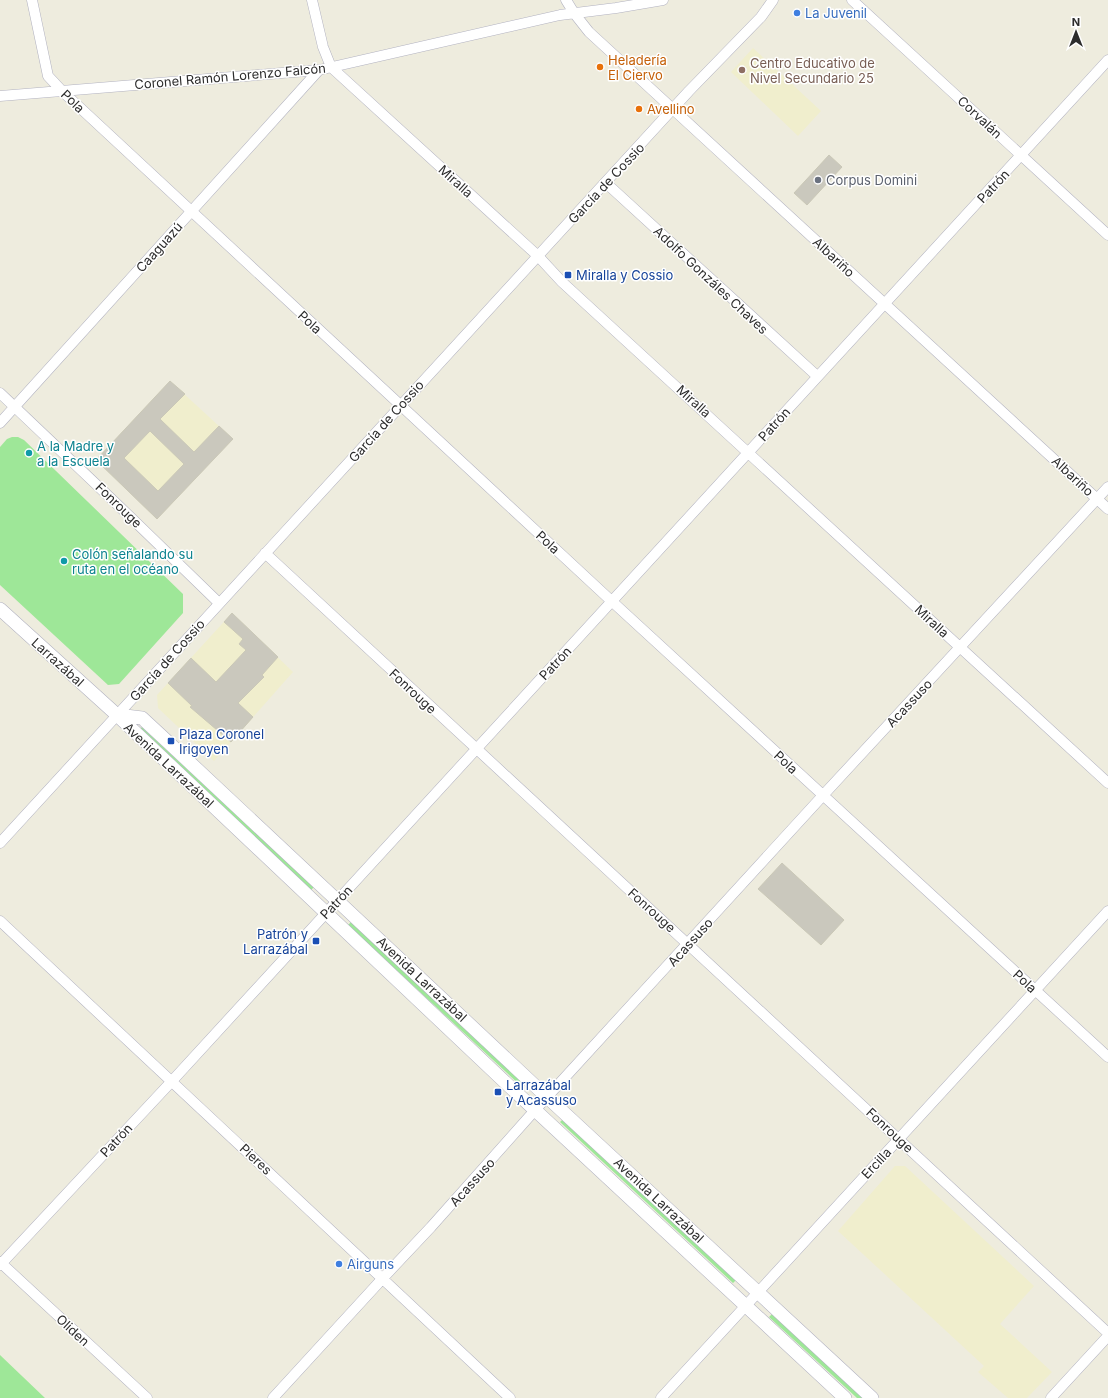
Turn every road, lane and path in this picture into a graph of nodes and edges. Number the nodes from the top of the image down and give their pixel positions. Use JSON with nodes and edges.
{"nodes":[{"id":1,"x":32,"y":0,"type":"edge"},
{"id":2,"x":312,"y":0,"type":"edge"},
{"id":3,"x":566,"y":0,"type":"edge"},
{"id":4,"x":663,"y":0,"type":"edge"},
{"id":5,"x":852,"y":0,"type":"edge"},
{"id":6,"x":769,"y":3,"type":"edge"},
{"id":7,"x":574,"y":13,"type":"junction"},
{"id":8,"x":1108,"y":60,"type":"edge"},
{"id":9,"x":331,"y":67,"type":"junction"},
{"id":10,"x":319,"y":70,"type":"junction"},
{"id":11,"x":62,"y":91,"type":"junction"},
{"id":12,"x":0,"y":96,"type":"edge"},
{"id":13,"x":673,"y":109,"type":"junction"},
{"id":14,"x":1021,"y":155,"type":"junction"},
{"id":15,"x":606,"y":183,"type":"junction"},
{"id":16,"x":191,"y":212,"type":"junction"},
{"id":17,"x":1108,"y":235,"type":"edge"},
{"id":18,"x":538,"y":256,"type":"junction"},
{"id":19,"x":884,"y":304,"type":"junction"},
{"id":20,"x":817,"y":376,"type":"junction"},
{"id":21,"x":0,"y":393,"type":"edge"},
{"id":22,"x":400,"y":405,"type":"junction"},
{"id":23,"x":15,"y":407,"type":"junction"},
{"id":24,"x":0,"y":423,"type":"edge"},
{"id":25,"x":749,"y":452,"type":"junction"},
{"id":26,"x":1108,"y":487,"type":"edge"},
{"id":27,"x":1097,"y":499,"type":"junction"},
{"id":28,"x":1108,"y":509,"type":"edge"},
{"id":29,"x":265,"y":553,"type":"junction"},
{"id":30,"x":612,"y":601,"type":"junction"},
{"id":31,"x":219,"y":603,"type":"junction"},
{"id":32,"x":0,"y":609,"type":"edge"},
{"id":33,"x":960,"y":647,"type":"junction"},
{"id":34,"x":117,"y":715,"type":"junction"},
{"id":35,"x":476,"y":750,"type":"junction"},
{"id":36,"x":1108,"y":783,"type":"edge"},
{"id":37,"x":823,"y":796,"type":"junction"},
{"id":38,"x":0,"y":843,"type":"edge"},
{"id":39,"x":338,"y":900,"type":"junction"},
{"id":40,"x":1108,"y":911,"type":"edge"},
{"id":41,"x":326,"y":913,"type":"junction"},
{"id":42,"x":0,"y":922,"type":"edge"},
{"id":43,"x":688,"y":944,"type":"junction"},
{"id":44,"x":1035,"y":991,"type":"junction"},
{"id":45,"x":1108,"y":1057,"type":"edge"},
{"id":46,"x":172,"y":1081,"type":"junction"},
{"id":47,"x":547,"y":1097,"type":"junction"},
{"id":48,"x":536,"y":1109,"type":"junction"},
{"id":49,"x":899,"y":1138,"type":"junction"},
{"id":50,"x":1,"y":1264,"type":"edge"},
{"id":51,"x":383,"y":1278,"type":"junction"},
{"id":52,"x":758,"y":1291,"type":"junction"},
{"id":53,"x":746,"y":1305,"type":"junction"},
{"id":54,"x":1108,"y":1333,"type":"edge"},
{"id":55,"x":1108,"y":1336,"type":"edge"},
{"id":56,"x":147,"y":1398,"type":"edge"},
{"id":57,"x":274,"y":1398,"type":"edge"},
{"id":58,"x":510,"y":1398,"type":"edge"},
{"id":59,"x":661,"y":1398,"type":"edge"},
{"id":60,"x":846,"y":1398,"type":"edge"},
{"id":61,"x":872,"y":1398,"type":"edge"},
{"id":62,"x":1051,"y":1398,"type":"edge"}],
"edges":[{"from":1,"to":11,"type":"street","name":"Pola"},
{"from":2,"to":9,"type":"street","name":"Miralla"},
{"from":3,"to":7,"type":"street","name":"Albariño"},
{"from":4,"to":7,"type":"street","name":"Coronel Ramón Lorenzo Falcón"},
{"from":5,"to":14,"type":"street","name":"Corvalán"},
{"from":6,"to":13,"type":"street","name":"García de Cossio"},
{"from":7,"to":9,"type":"street","name":"Coronel Ramón Lorenzo Falcón"},
{"from":7,"to":13,"type":"street","name":"Albariño"},
{"from":8,"to":14,"type":"street","name":"Patrón"},
{"from":9,"to":10,"type":"street","name":"Coronel Ramón Lorenzo Falcón"},
{"from":9,"to":18,"type":"street","name":"Miralla"},
{"from":10,"to":11,"type":"street","name":"Coronel Ramón Lorenzo Falcón"},
{"from":10,"to":16,"type":"street","name":"Caaguazú"},
{"from":11,"to":12,"type":"street","name":"Coronel Ramón Lorenzo Falcón"},
{"from":11,"to":16,"type":"street","name":"Pola"},
{"from":13,"to":15,"type":"street","name":"García de Cossio"},
{"from":13,"to":19,"type":"street","name":"Albariño"},
{"from":14,"to":17,"type":"street","name":"Corvalán"},
{"from":14,"to":19,"type":"street","name":"Patrón"},
{"from":15,"to":18,"type":"street","name":"García de Cossio"},
{"from":15,"to":20,"type":"street","name":"Adolfo Gonzáles Chaves"},
{"from":16,"to":22,"type":"street","name":"Pola"},
{"from":16,"to":23,"type":"street","name":"Caaguazú"},
{"from":18,"to":22,"type":"street","name":"García de Cossio"},
{"from":18,"to":25,"type":"street","name":"Miralla"},
{"from":19,"to":20,"type":"street","name":"Patrón"},
{"from":19,"to":27,"type":"street","name":"Albariño"},
{"from":20,"to":25,"type":"street","name":"Patrón"},
{"from":21,"to":23,"type":"street","name":"Fonrouge"},
{"from":22,"to":29,"type":"street","name":"García de Cossio"},
{"from":22,"to":30,"type":"street","name":"Pola"},
{"from":23,"to":24,"type":"street","name":"Caaguazú"},
{"from":23,"to":31,"type":"street","name":"Fonrouge"},
{"from":25,"to":30,"type":"street","name":"Patrón"},
{"from":25,"to":33,"type":"street","name":"Miralla"},
{"from":26,"to":27,"type":"street","name":"Acassuso"},
{"from":27,"to":28,"type":"street","name":"Albariño"},
{"from":27,"to":33,"type":"street","name":"Acassuso"},
{"from":29,"to":31,"type":"street","name":"García de Cossio"},
{"from":29,"to":35,"type":"street","name":"Fonrouge"},
{"from":30,"to":35,"type":"street","name":"Patrón"},
{"from":30,"to":37,"type":"street","name":"Pola"},
{"from":31,"to":34,"type":"street","name":"García de Cossio"},
{"from":32,"to":34,"type":"street","name":"Larrazábal"},
{"from":33,"to":36,"type":"street","name":"Miralla"},
{"from":33,"to":37,"type":"street","name":"Acassuso"},
{"from":34,"to":38,"type":"street","name":"García de Cossio"},
{"from":34,"to":39,"type":"street","name":"Avenida Larrazábal"},
{"from":34,"to":41,"type":"street","name":"Avenida Larrazábal"},
{"from":35,"to":39,"type":"street","name":"Patrón"},
{"from":35,"to":43,"type":"street","name":"Fonrouge"},
{"from":37,"to":43,"type":"street","name":"Acassuso"},
{"from":37,"to":44,"type":"street","name":"Pola"},
{"from":39,"to":41,"type":"street","name":"Patrón"},
{"from":39,"to":47,"type":"street","name":"Avenida Larrazábal"},
{"from":40,"to":44,"type":"street","name":"Ercilla"},
{"from":41,"to":46,"type":"street","name":"Patrón"},
{"from":41,"to":48,"type":"street","name":"Avenida Larrazábal"},
{"from":42,"to":46,"type":"street","name":"Pieres"},
{"from":43,"to":47,"type":"street","name":"Acassuso"},
{"from":43,"to":49,"type":"street","name":"Fonrouge"},
{"from":44,"to":45,"type":"street","name":"Pola"},
{"from":44,"to":49,"type":"street","name":"Ercilla"},
{"from":46,"to":50,"type":"street","name":"Patrón"},
{"from":46,"to":51,"type":"street","name":"Pieres"},
{"from":47,"to":48,"type":"street","name":"Acassuso"},
{"from":47,"to":52,"type":"street","name":"Avenida Larrazábal"},
{"from":48,"to":51,"type":"street","name":"Acassuso"},
{"from":48,"to":53,"type":"street","name":"Avenida Larrazábal"},
{"from":49,"to":52,"type":"street","name":"Ercilla"},
{"from":49,"to":54,"type":"street","name":"Fonrouge"},
{"from":50,"to":56,"type":"street","name":"Oliden"},
{"from":51,"to":57,"type":"street","name":"Acassuso"},
{"from":51,"to":58,"type":"street","name":"Pieres"},
{"from":52,"to":53,"type":"street","name":"Ercilla"},
{"from":52,"to":61,"type":"street","name":"Avenida Larrazábal"},
{"from":53,"to":59,"type":"street","name":"Ercilla"},
{"from":53,"to":60,"type":"street","name":"Avenida Larrazábal"},
{"from":55,"to":62,"type":"street"}]}
